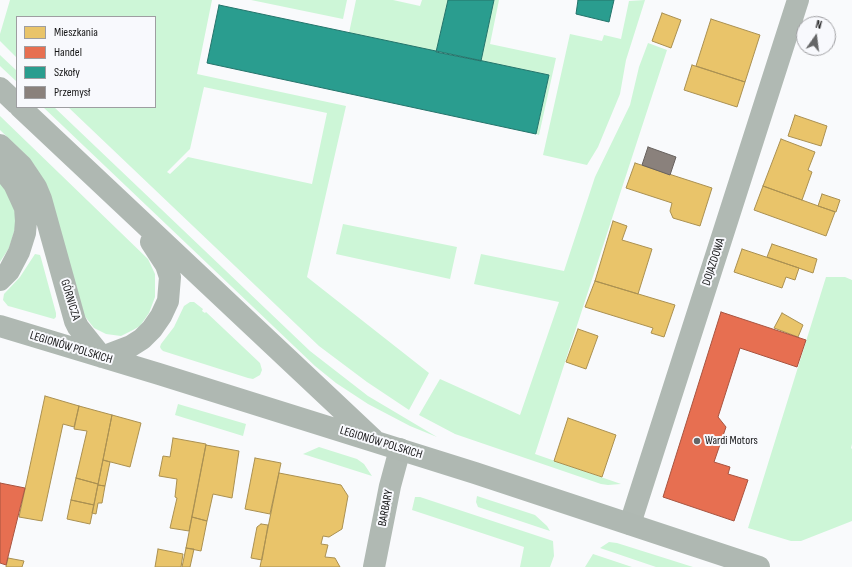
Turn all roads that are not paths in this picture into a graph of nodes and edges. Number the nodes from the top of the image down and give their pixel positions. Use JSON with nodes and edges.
{"nodes":[{"id":1,"x":798,"y":0,"type":"edge"},
{"id":2,"x":0,"y":88,"type":"edge"},
{"id":3,"x":16,"y":103,"type":"edge"},
{"id":4,"x":21,"y":108,"type":"edge"},
{"id":5,"x":0,"y":145,"type":"edge"},
{"id":6,"x":0,"y":166,"type":"edge"},
{"id":7,"x":122,"y":203,"type":"junction"},
{"id":8,"x":0,"y":280,"type":"edge"},
{"id":9,"x":0,"y":326,"type":"edge"},
{"id":10,"x":102,"y":357,"type":"junction"},
{"id":11,"x":377,"y":442,"type":"junction"},
{"id":12,"x":400,"y":449,"type":"junction"},
{"id":13,"x":630,"y":524,"type":"junction"},
{"id":14,"x":374,"y":567,"type":"edge"},
{"id":15,"x":759,"y":567,"type":"edge"}],
"edges":[{"from":1,"to":13,"type":"street","name":"DOJAZDOWA"},
{"from":2,"to":3,"type":"street"},
{"from":4,"to":7,"type":"street"},
{"from":5,"to":10,"type":"street","name":"GÓRNICZA"},
{"from":6,"to":8,"type":"street"},
{"from":7,"to":10,"type":"street"},
{"from":7,"to":11,"type":"street"},
{"from":9,"to":10,"type":"street","name":"LEGIONÓW POLSKICH"},
{"from":10,"to":11,"type":"street","name":"LEGIONÓW POLSKICH"},
{"from":11,"to":12,"type":"street","name":"LEGIONÓW POLSKICH"},
{"from":12,"to":13,"type":"street","name":"LEGIONÓW POLSKICH"},
{"from":12,"to":14,"type":"street","name":"BARBARY"},
{"from":13,"to":15,"type":"street","name":"LEGIONÓW POLSKICH"}]}
